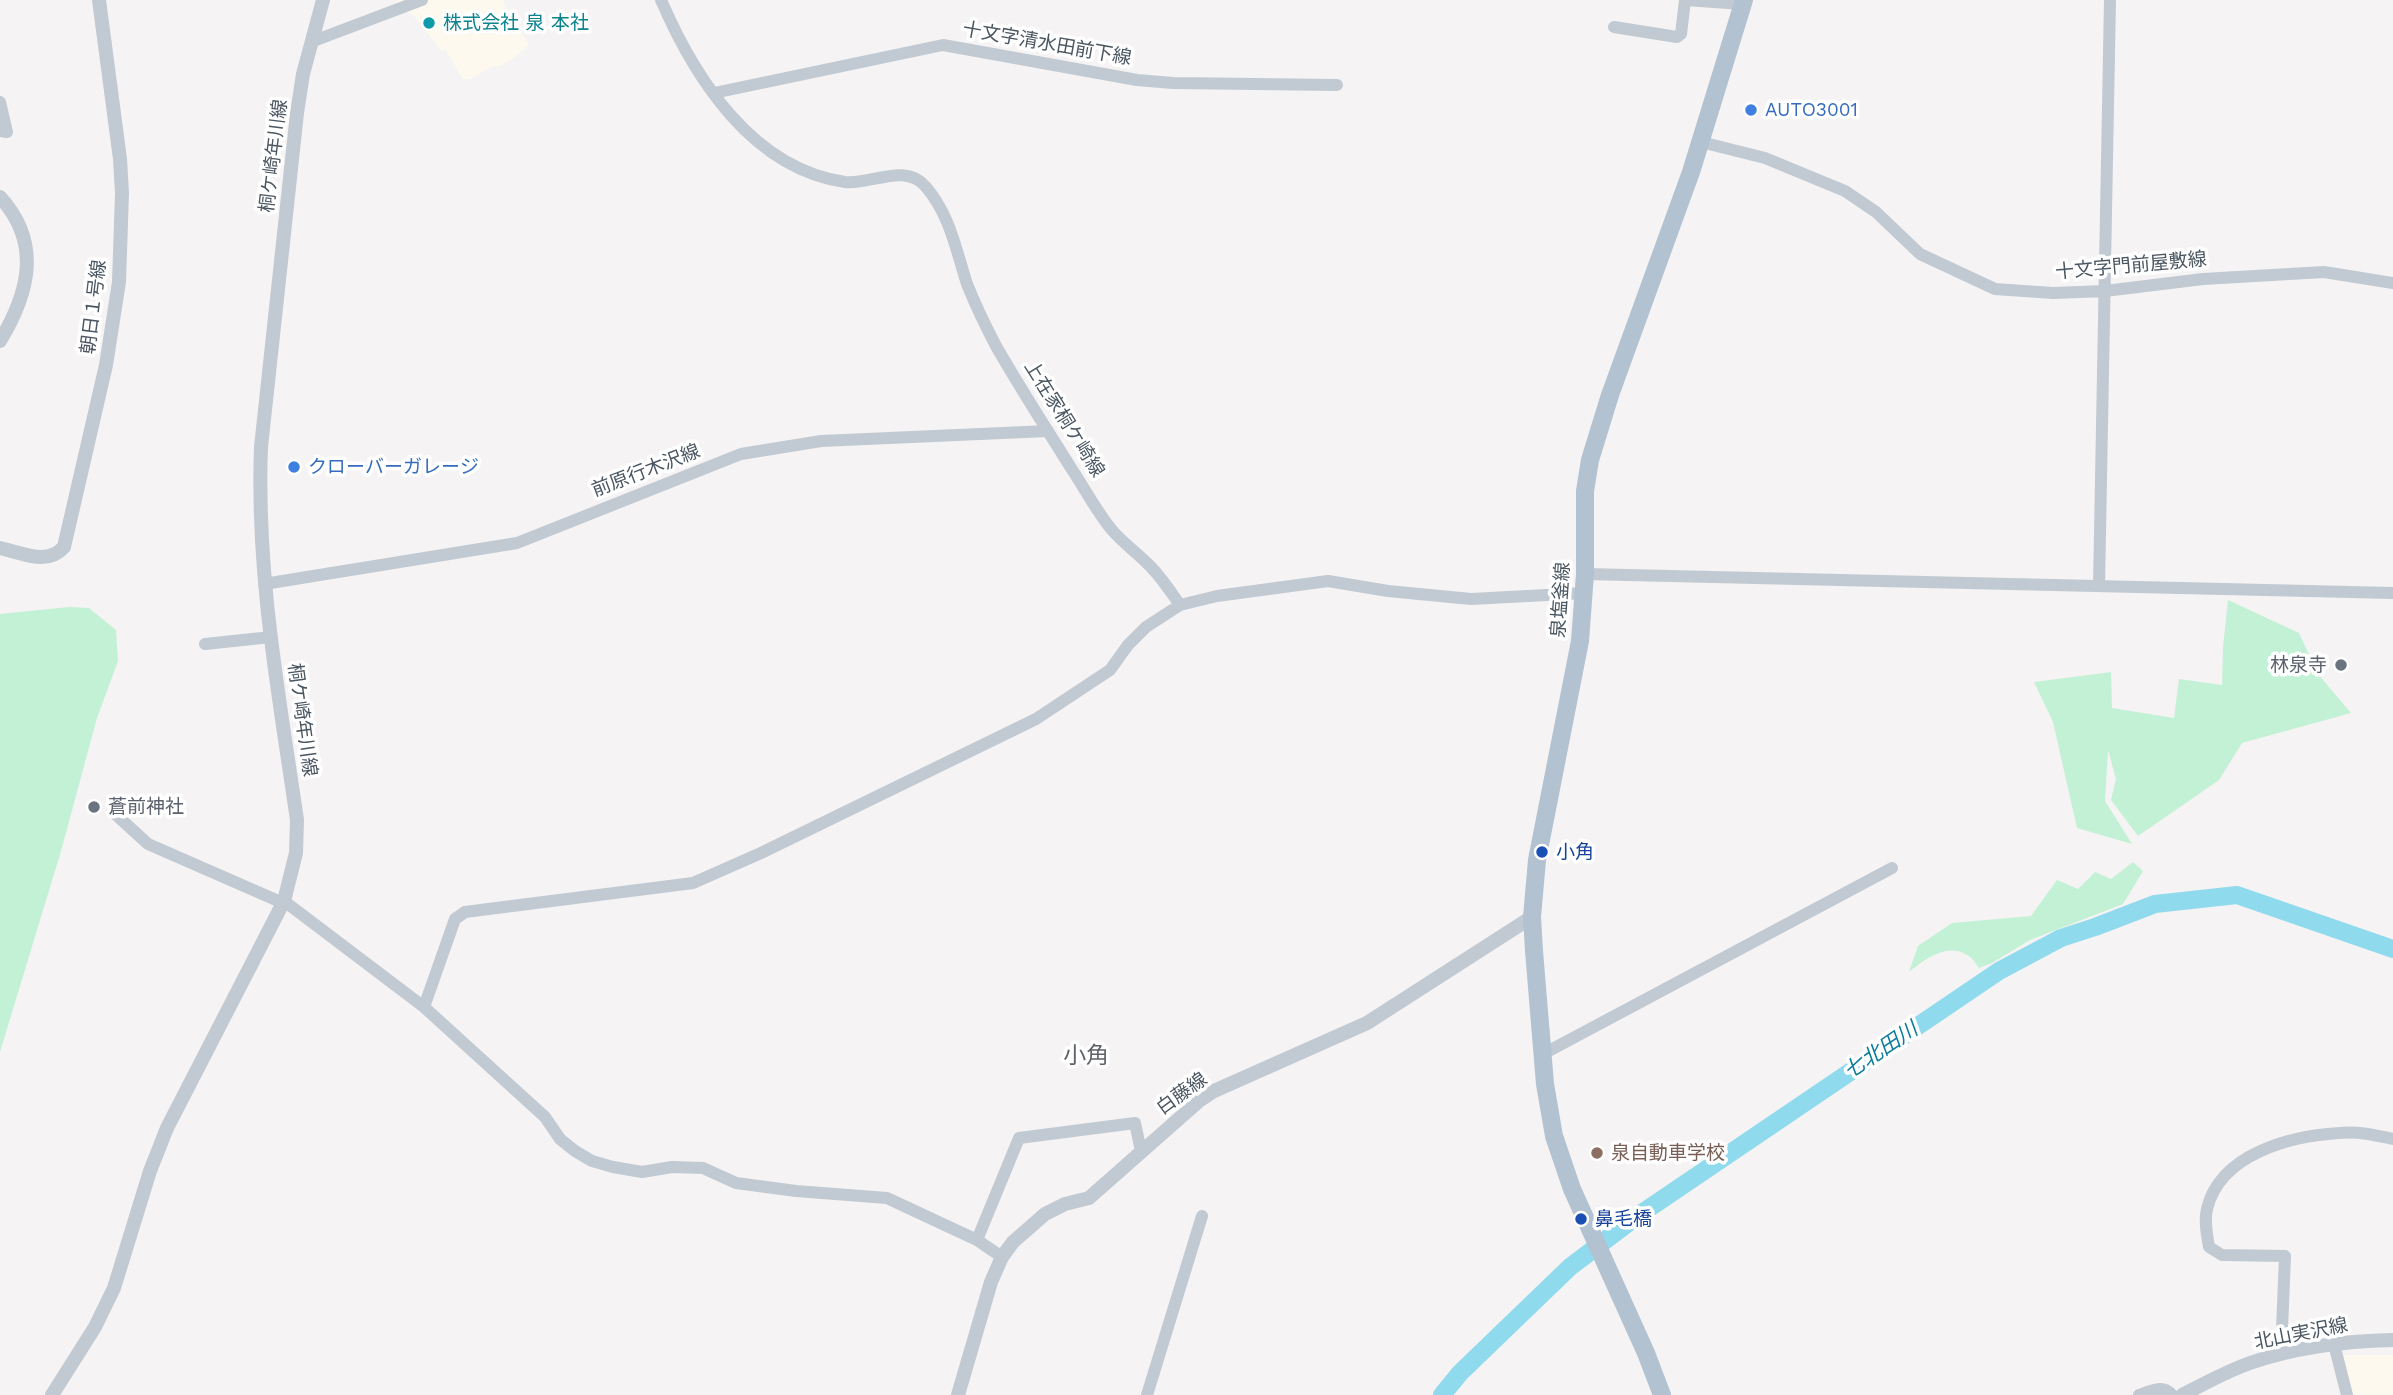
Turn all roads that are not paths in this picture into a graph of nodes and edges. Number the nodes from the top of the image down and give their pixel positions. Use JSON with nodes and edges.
{"nodes":[{"id":1,"x":99,"y":0,"type":"edge"},
{"id":2,"x":323,"y":0,"type":"edge"},
{"id":3,"x":422,"y":0,"type":"edge"},
{"id":4,"x":661,"y":0,"type":"edge"},
{"id":5,"x":2110,"y":0,"type":"edge"},
{"id":6,"x":1743,"y":2,"type":"edge"},
{"id":7,"x":1614,"y":27,"type":"dead end"},
{"id":8,"x":311,"y":42,"type":"junction"},
{"id":9,"x":1338,"y":85,"type":"dead end"},
{"id":10,"x":714,"y":93,"type":"junction"},
{"id":11,"x":0,"y":102,"type":"edge"},
{"id":12,"x":0,"y":131,"type":"edge"},
{"id":13,"x":1701,"y":142,"type":"junction"},
{"id":14,"x":0,"y":197,"type":"edge"},
{"id":15,"x":2393,"y":283,"type":"edge"},
{"id":16,"x":2105,"y":291,"type":"junction"},
{"id":17,"x":0,"y":341,"type":"edge"},
{"id":18,"x":1048,"y":431,"type":"junction"},
{"id":19,"x":0,"y":548,"type":"edge"},
{"id":20,"x":1585,"y":574,"type":"junction"},
{"id":21,"x":264,"y":584,"type":"junction"},
{"id":22,"x":2099,"y":586,"type":"junction"},
{"id":23,"x":1585,"y":593,"type":"junction"},
{"id":24,"x":2393,"y":593,"type":"edge"},
{"id":25,"x":1180,"y":605,"type":"junction"},
{"id":26,"x":271,"y":637,"type":"junction"},
{"id":27,"x":205,"y":644,"type":"dead end"},
{"id":28,"x":113,"y":812,"type":"dead end"},
{"id":29,"x":1892,"y":868,"type":"dead end"},
{"id":30,"x":283,"y":902,"type":"junction"},
{"id":31,"x":1532,"y":917,"type":"junction"},
{"id":32,"x":424,"y":1007,"type":"junction"},
{"id":33,"x":1543,"y":1054,"type":"junction"},
{"id":34,"x":2393,"y":1139,"type":"edge"},
{"id":35,"x":1141,"y":1151,"type":"junction"},
{"id":36,"x":1202,"y":1216,"type":"dead end"},
{"id":37,"x":977,"y":1240,"type":"junction"},
{"id":38,"x":1002,"y":1257,"type":"junction"},
{"id":39,"x":2393,"y":1340,"type":"edge"},
{"id":40,"x":2334,"y":1344,"type":"junction"},
{"id":41,"x":2281,"y":1354,"type":"junction"},
{"id":42,"x":52,"y":1395,"type":"edge"},
{"id":43,"x":958,"y":1395,"type":"edge"},
{"id":44,"x":1147,"y":1395,"type":"edge"},
{"id":45,"x":1662,"y":1395,"type":"edge"},
{"id":46,"x":2139,"y":1395,"type":"edge"},
{"id":47,"x":2172,"y":1395,"type":"edge"},
{"id":48,"x":2182,"y":1395,"type":"edge"},
{"id":49,"x":2347,"y":1395,"type":"edge"}],
"edges":[{"from":1,"to":19,"type":"street","name":"朝日１号線"},
{"from":2,"to":8,"type":"street","name":"桐ケ崎年川線"},
{"from":3,"to":8,"type":"street"},
{"from":4,"to":10,"type":"street","name":"上在家桐ケ崎線"},
{"from":5,"to":16,"type":"street"},
{"from":6,"to":7,"type":"street"},
{"from":6,"to":13,"type":"main road","name":"泉塩釜線"},
{"from":8,"to":21,"type":"street","name":"桐ケ崎年川線"},
{"from":9,"to":10,"type":"street","name":"十文字清水田前下線"},
{"from":10,"to":18,"type":"street","name":"上在家桐ケ崎線"},
{"from":11,"to":12,"type":"street"},
{"from":13,"to":16,"type":"street","name":"十文字門前屋敷線"},
{"from":13,"to":20,"type":"main road","name":"泉塩釜線"},
{"from":14,"to":17,"type":"street"},
{"from":15,"to":16,"type":"street","name":"十文字門前屋敷線"},
{"from":16,"to":22,"type":"street"},
{"from":18,"to":21,"type":"street","name":"前原行木沢線"},
{"from":18,"to":25,"type":"street","name":"上在家桐ケ崎線"},
{"from":20,"to":22,"type":"street"},
{"from":20,"to":23,"type":"main road","name":"泉塩釜線"},
{"from":21,"to":26,"type":"street","name":"桐ケ崎年川線"},
{"from":22,"to":24,"type":"street"},
{"from":23,"to":25,"type":"street"},
{"from":23,"to":31,"type":"main road","name":"泉塩釜線"},
{"from":25,"to":32,"type":"street"},
{"from":26,"to":27,"type":"street"},
{"from":26,"to":30,"type":"street","name":"桐ケ崎年川線"},
{"from":28,"to":30,"type":"street"},
{"from":29,"to":33,"type":"street"},
{"from":30,"to":32,"type":"street"},
{"from":30,"to":42,"type":"street","name":"桐ケ崎年川線"},
{"from":31,"to":33,"type":"main road","name":"泉塩釜線"},
{"from":31,"to":35,"type":"street","name":"白藤線"},
{"from":32,"to":37,"type":"street"},
{"from":33,"to":45,"type":"main road","name":"泉塩釜線"},
{"from":34,"to":41,"type":"street"},
{"from":35,"to":37,"type":"street"},
{"from":35,"to":38,"type":"street","name":"白藤線"},
{"from":36,"to":44,"type":"street"},
{"from":37,"to":38,"type":"street"},
{"from":38,"to":43,"type":"street","name":"白藤線"},
{"from":39,"to":40,"type":"street","name":"北山実沢線"},
{"from":40,"to":41,"type":"street","name":"北山実沢線"},
{"from":40,"to":49,"type":"street"},
{"from":41,"to":48,"type":"street","name":"北山実沢線"},
{"from":46,"to":47,"type":"street"}]}
